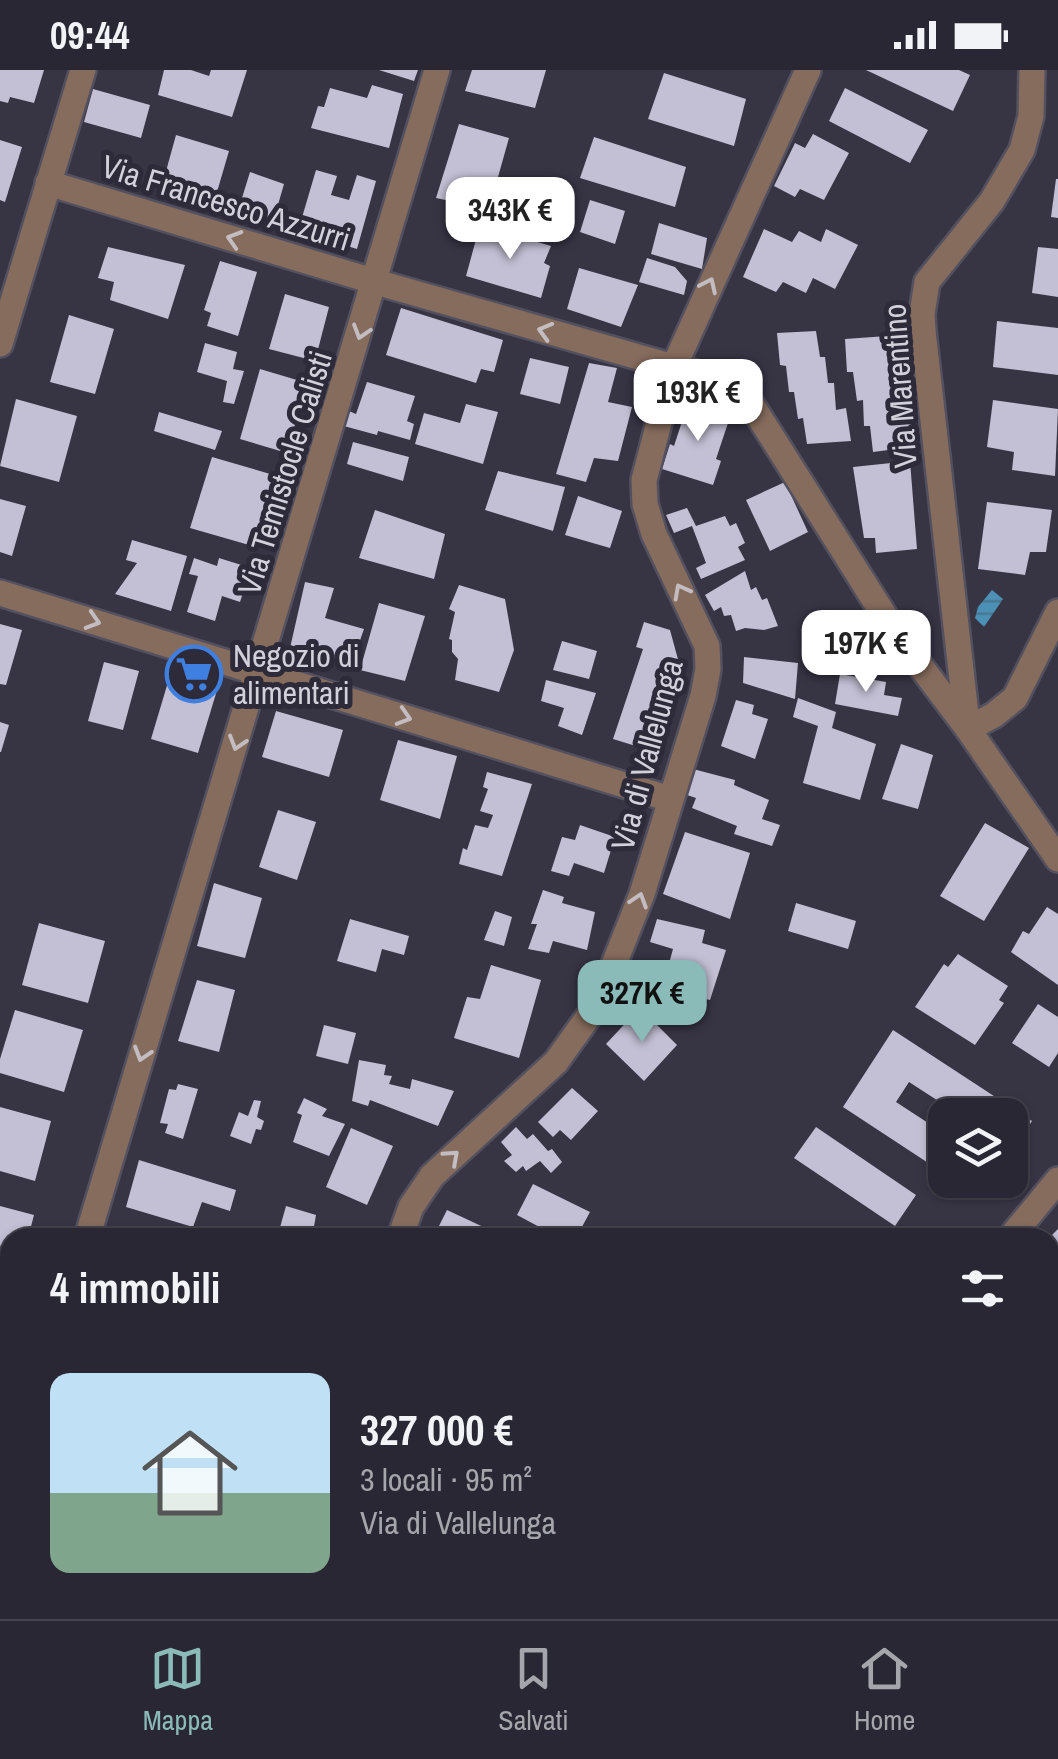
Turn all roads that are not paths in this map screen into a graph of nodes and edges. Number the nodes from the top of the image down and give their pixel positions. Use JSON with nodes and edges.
{"nodes":[{"id":1,"x":83,"y":70,"type":"edge"},
{"id":2,"x":437,"y":70,"type":"edge"},
{"id":3,"x":808,"y":70,"type":"edge"},
{"id":4,"x":1032,"y":70,"type":"edge"},
{"id":5,"x":48,"y":183,"type":"junction"},
{"id":6,"x":376,"y":282,"type":"junction"},
{"id":7,"x":0,"y":344,"type":"edge"},
{"id":8,"x":672,"y":368,"type":"junction"},
{"id":9,"x":0,"y":592,"type":"edge"},
{"id":10,"x":1058,"y":612,"type":"edge"},
{"id":11,"x":259,"y":672,"type":"junction"},
{"id":12,"x":968,"y":729,"type":"junction"},
{"id":13,"x":670,"y":799,"type":"junction"},
{"id":14,"x":1058,"y":860,"type":"edge"},
{"id":15,"x":1058,"y":1180,"type":"edge"},
{"id":16,"x":89,"y":1228,"type":"edge"},
{"id":17,"x":404,"y":1228,"type":"edge"},
{"id":18,"x":1018,"y":1228,"type":"edge"}],
"edges":[{"from":1,"to":5,"type":"street"},
{"from":2,"to":6,"type":"street","name":"Via Temistocle Calisti"},
{"from":8,"to":3,"type":"street","name":"Via di Vallelunga","one_way":true},
{"from":4,"to":12,"type":"street","name":"Via Marentino"},
{"from":6,"to":5,"type":"street","name":"Via Francesco Azzurri","one_way":true},
{"from":5,"to":7,"type":"street"},
{"from":8,"to":6,"type":"street","name":"Via Francesco Azzurri","one_way":true},
{"from":6,"to":11,"type":"street","name":"Via Temistocle Calisti","one_way":true},
{"from":8,"to":12,"type":"street","name":"Via Francesco Azzurri"},
{"from":13,"to":8,"type":"street","name":"Via di Vallelunga","one_way":true},
{"from":9,"to":11,"type":"street","one_way":true},
{"from":10,"to":12,"type":"street"},
{"from":11,"to":13,"type":"street","one_way":true},
{"from":11,"to":16,"type":"street","name":"Via Temistocle Calisti","one_way":true},
{"from":12,"to":14,"type":"street","name":"Via Francesco Azzurri"},
{"from":17,"to":13,"type":"street","name":"Via di Vallelunga","one_way":true},
{"from":15,"to":18,"type":"street"}]}
